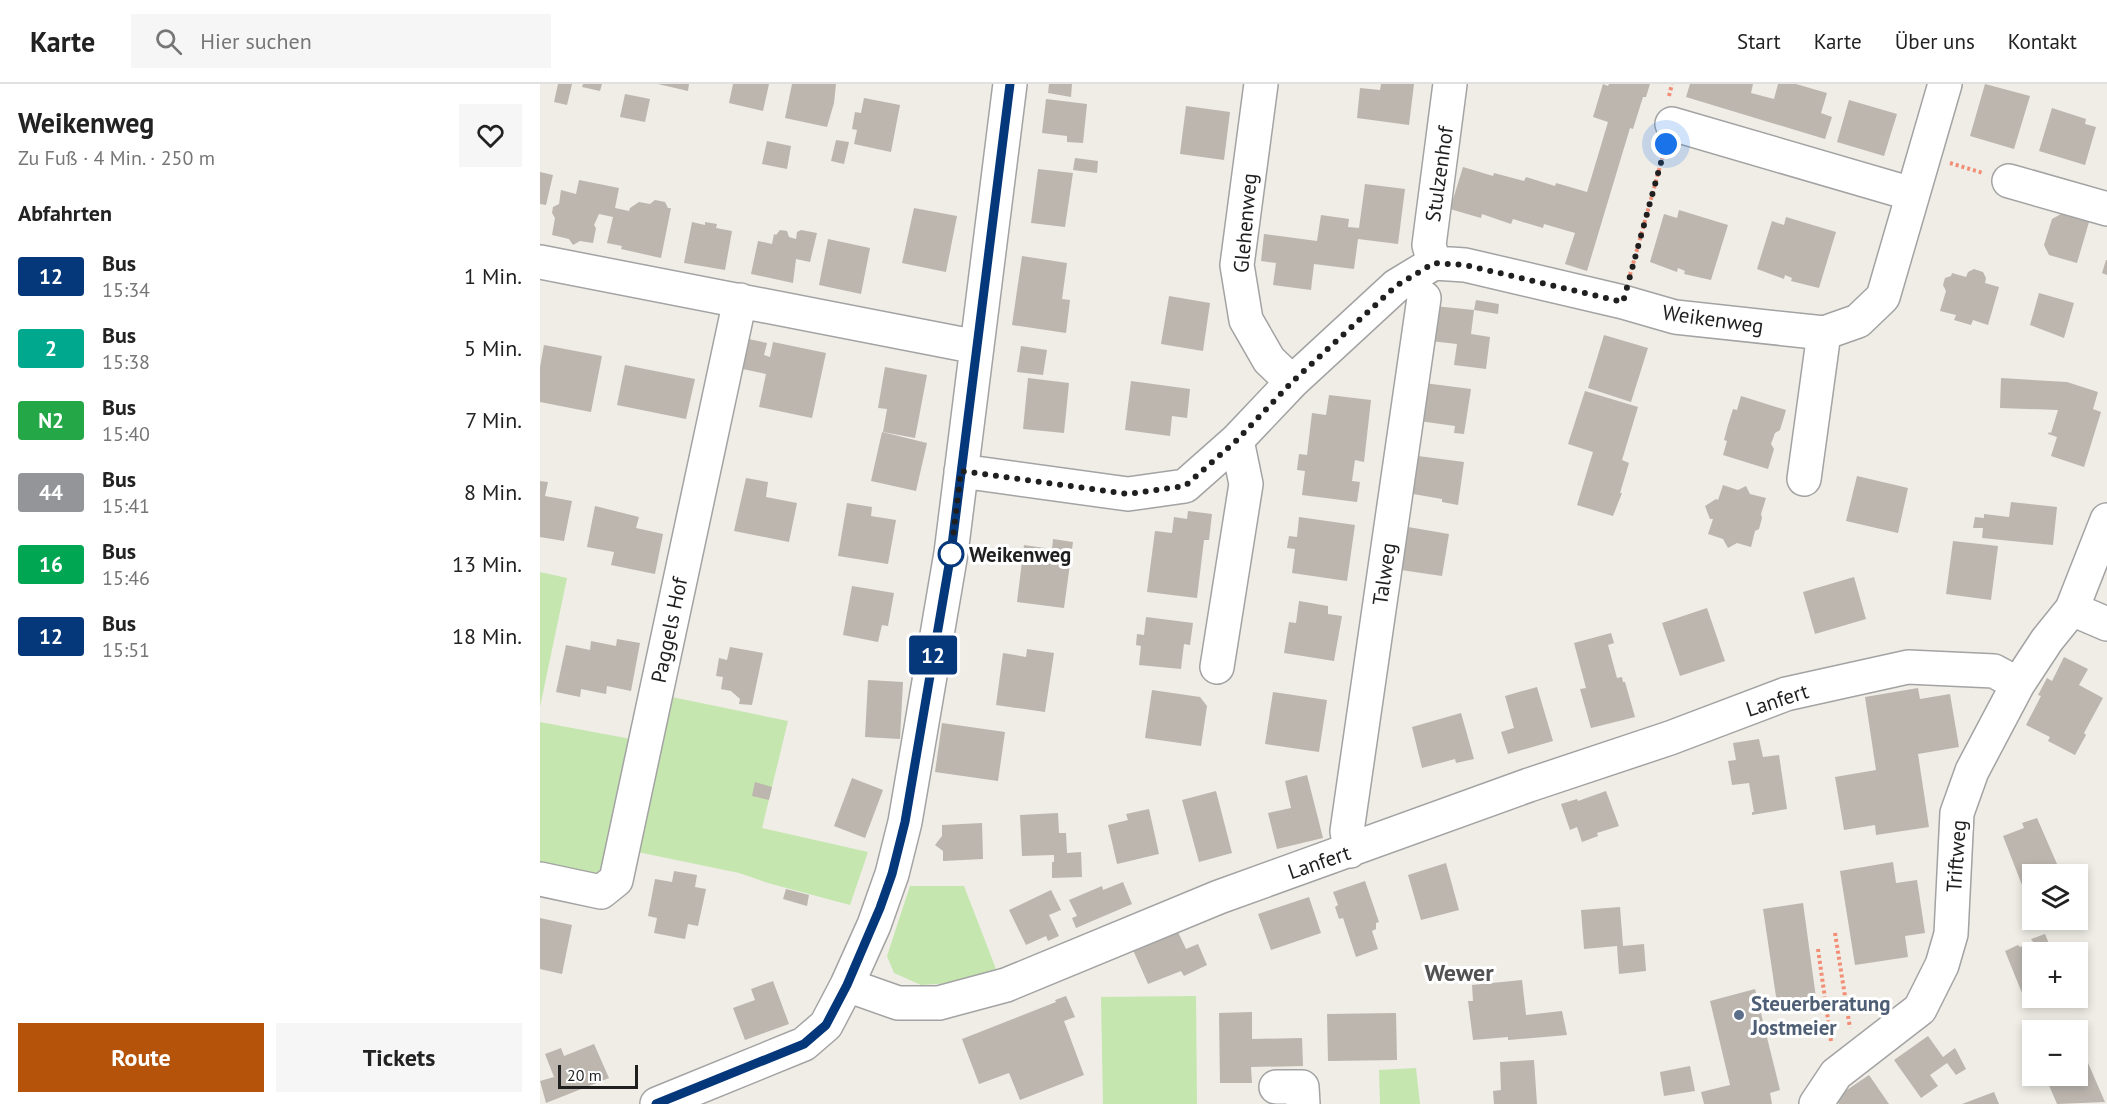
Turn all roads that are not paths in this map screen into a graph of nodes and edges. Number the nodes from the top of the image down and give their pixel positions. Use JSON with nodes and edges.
{"nodes":[{"id":1,"x":1010,"y":84,"type":"edge"},
{"id":2,"x":1261,"y":84,"type":"edge"},
{"id":3,"x":1450,"y":84,"type":"edge"},
{"id":4,"x":1945,"y":84,"type":"edge"},
{"id":5,"x":1672,"y":124,"type":"road end"},
{"id":6,"x":2009,"y":181,"type":"road end"},
{"id":7,"x":1912,"y":194,"type":"junction"},
{"id":8,"x":2107,"y":209,"type":"edge"},
{"id":9,"x":540,"y":262,"type":"edge"},
{"id":10,"x":1434,"y":263,"type":"junction"},
{"id":11,"x":1410,"y":292,"type":"junction"},
{"id":12,"x":740,"y":300,"type":"junction"},
{"id":13,"x":1824,"y":333,"type":"junction"},
{"id":14,"x":977,"y":348,"type":"junction"},
{"id":15,"x":1292,"y":382,"type":"junction"},
{"id":16,"x":1237,"y":440,"type":"junction"},
{"id":17,"x":961,"y":471,"type":"junction"},
{"id":18,"x":1804,"y":479,"type":"dead end"},
{"id":19,"x":2107,"y":520,"type":"edge"},
{"id":20,"x":1364,"y":586,"type":"dead end"},
{"id":21,"x":2072,"y":609,"type":"junction"},
{"id":22,"x":2107,"y":624,"type":"edge"},
{"id":23,"x":1217,"y":667,"type":"dead end"},
{"id":24,"x":2018,"y":684,"type":"junction"},
{"id":25,"x":1350,"y":851,"type":"junction"},
{"id":26,"x":540,"y":879,"type":"edge"},
{"id":27,"x":847,"y":985,"type":"junction"},
{"id":28,"x":1276,"y":1087,"type":"dead end"},
{"id":29,"x":657,"y":1104,"type":"edge"},
{"id":30,"x":1303,"y":1104,"type":"edge"},
{"id":31,"x":1816,"y":1104,"type":"edge"}],
"edges":[{"from":1,"to":14,"type":"street"},
{"from":2,"to":15,"type":"street","name":"Glehenweg"},
{"from":3,"to":10,"type":"street","name":"Stulzenhof"},
{"from":4,"to":7,"type":"street","name":"Weikenweg"},
{"from":5,"to":7,"type":"street"},
{"from":6,"to":8,"type":"street"},
{"from":7,"to":13,"type":"street","name":"Weikenweg"},
{"from":9,"to":12,"type":"street"},
{"from":10,"to":11,"type":"street"},
{"from":10,"to":13,"type":"street","name":"Weikenweg"},
{"from":11,"to":15,"type":"street"},
{"from":11,"to":20,"type":"street"},
{"from":11,"to":25,"type":"street","name":"Talweg"},
{"from":12,"to":14,"type":"street"},
{"from":12,"to":26,"type":"street","name":"Paggels Hof"},
{"from":13,"to":18,"type":"street"},
{"from":14,"to":17,"type":"street"},
{"from":15,"to":16,"type":"street"},
{"from":16,"to":17,"type":"street"},
{"from":16,"to":23,"type":"street"},
{"from":17,"to":27,"type":"street"},
{"from":19,"to":21,"type":"street","name":"Triftweg"},
{"from":21,"to":22,"type":"street"},
{"from":21,"to":24,"type":"street","name":"Triftweg"},
{"from":24,"to":25,"type":"street","name":"Lanfert"},
{"from":24,"to":31,"type":"street","name":"Triftweg"},
{"from":25,"to":27,"type":"street","name":"Lanfert"},
{"from":27,"to":29,"type":"street"},
{"from":28,"to":30,"type":"street"}]}
